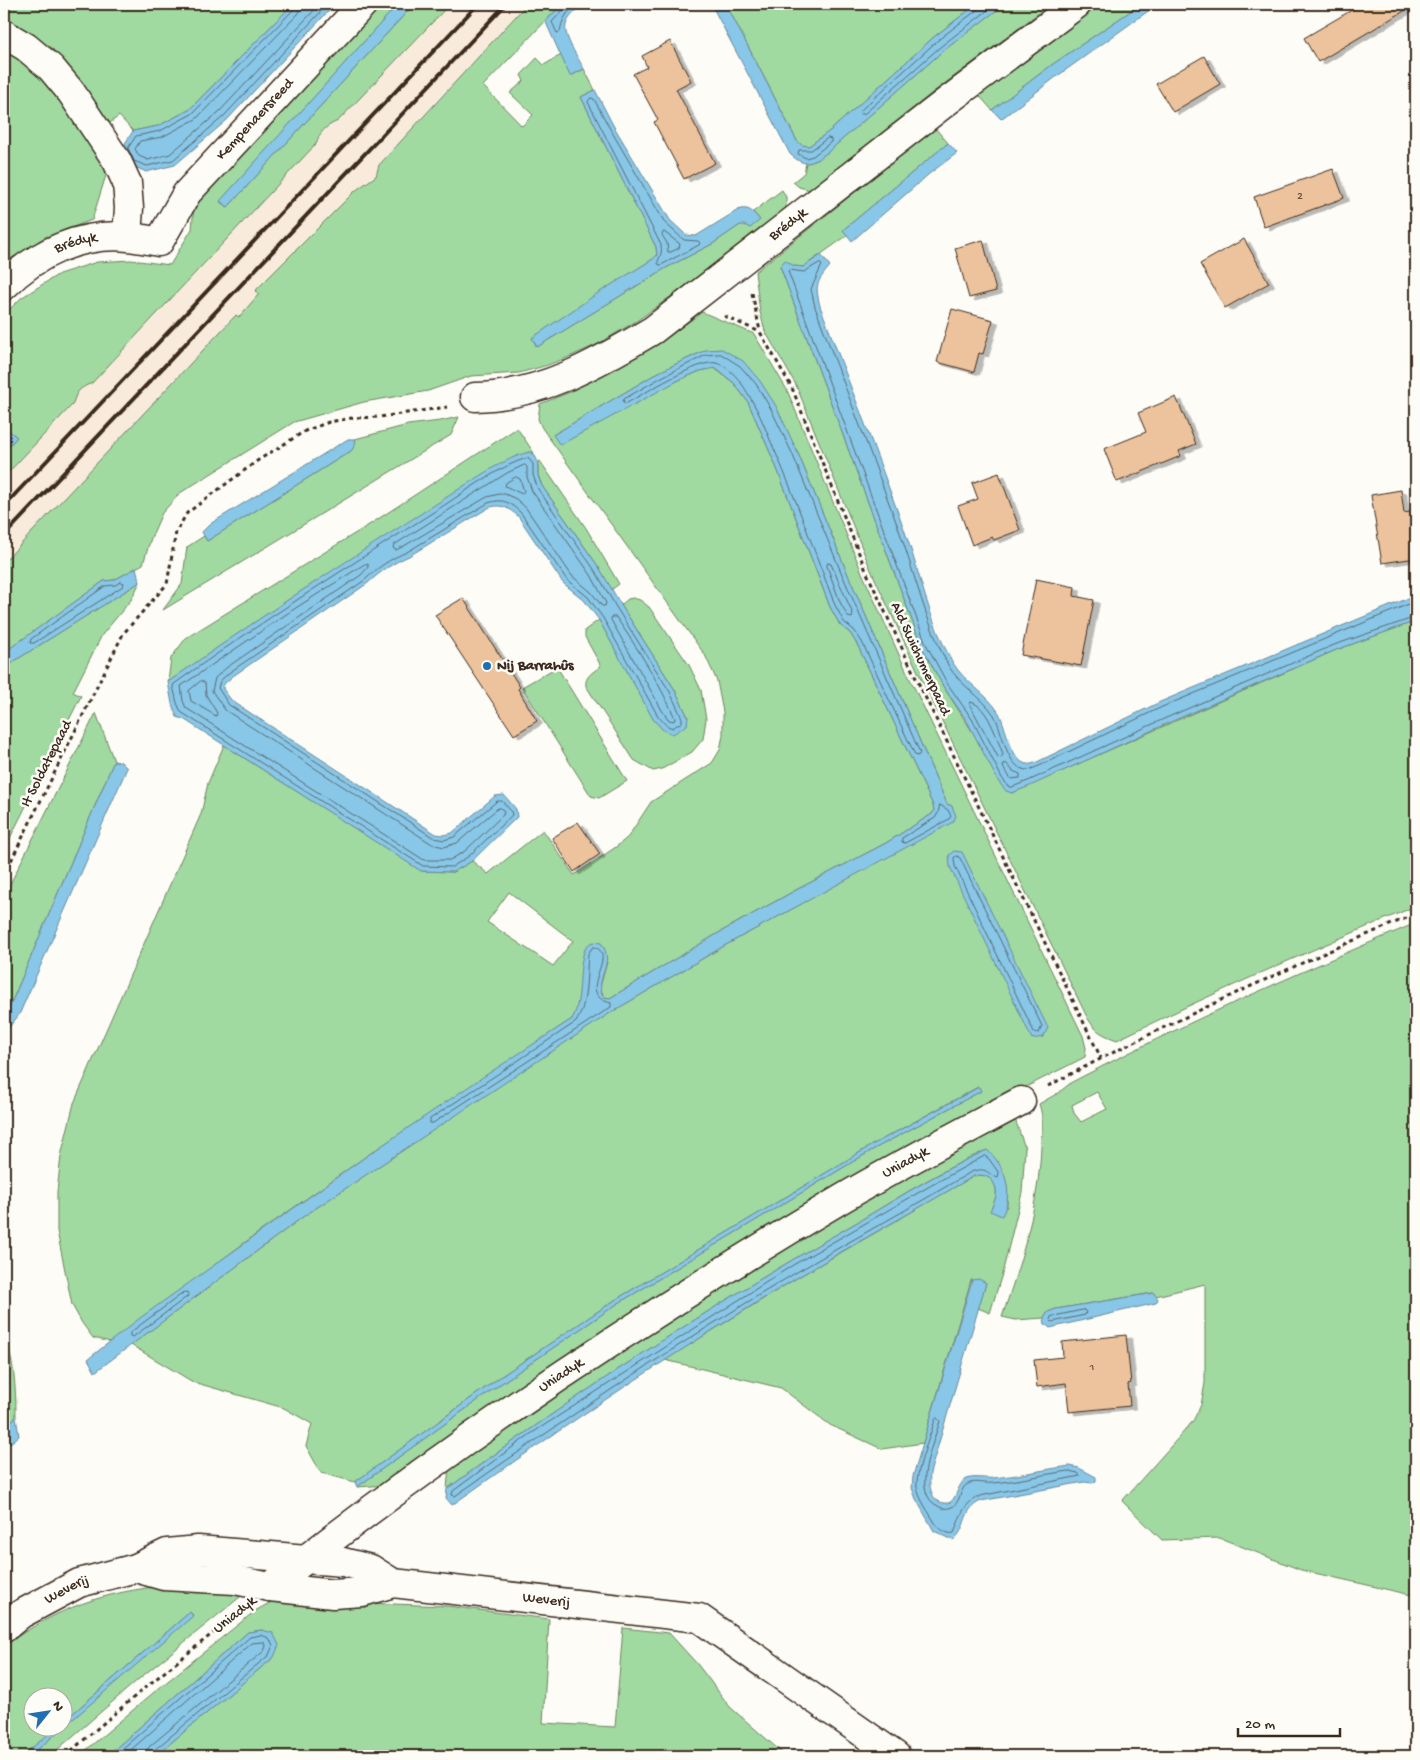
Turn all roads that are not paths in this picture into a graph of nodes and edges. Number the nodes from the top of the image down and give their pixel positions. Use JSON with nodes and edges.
{"nodes":[{"id":1,"x":363,"y":4,"type":"edge"},
{"id":2,"x":1077,"y":4,"type":"edge"},
{"id":3,"x":4,"y":34,"type":"edge"},
{"id":4,"x":127,"y":236,"type":"junction"},
{"id":5,"x":159,"y":242,"type":"joint"},
{"id":6,"x":4,"y":286,"type":"edge"},
{"id":7,"x":475,"y":397,"type":"road end"},
{"id":8,"x":1021,"y":1101,"type":"road end"},
{"id":9,"x":304,"y":1560,"type":"junction"},
{"id":10,"x":136,"y":1568,"type":"junction"},
{"id":11,"x":393,"y":1583,"type":"junction"},
{"id":12,"x":270,"y":1587,"type":"junction"},
{"id":13,"x":4,"y":1628,"type":"edge"},
{"id":14,"x":896,"y":1756,"type":"edge"}],
"edges":[{"from":1,"to":5,"type":"street","name":"Kempenaersreed"},
{"from":2,"to":7,"type":"street","name":"Brédyk"},
{"from":3,"to":4,"type":"street"},
{"from":4,"to":5,"type":"street","name":"Brédyk"},
{"from":4,"to":6,"type":"street","name":"Brédyk"},
{"from":8,"to":9,"type":"street","name":"Uniadyk"},
{"from":9,"to":10,"type":"street","name":"Weverij"},
{"from":9,"to":11,"type":"street","name":"Weverij"},
{"from":9,"to":12,"type":"street","name":"Uniadyk"},
{"from":10,"to":12,"type":"street","name":"Weverij"},
{"from":10,"to":13,"type":"street","name":"Weverij"},
{"from":11,"to":12,"type":"street","name":"Weverij"},
{"from":11,"to":14,"type":"street","name":"Weverij"}]}
